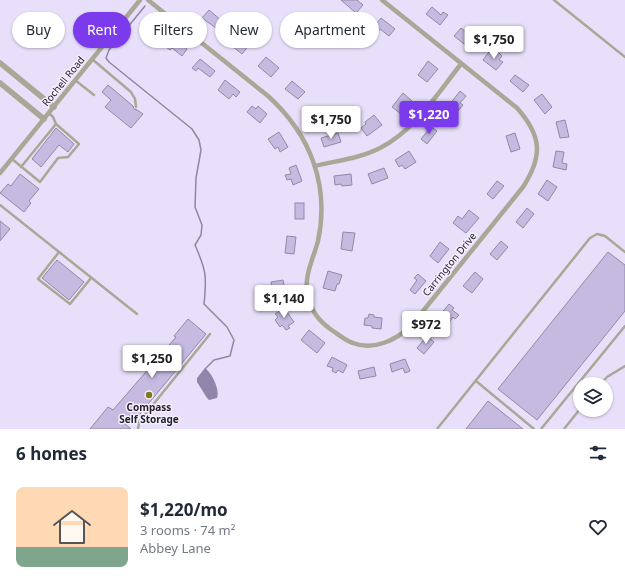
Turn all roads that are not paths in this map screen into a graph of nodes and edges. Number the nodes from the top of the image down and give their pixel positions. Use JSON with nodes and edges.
{"nodes":[{"id":1,"x":140,"y":0,"type":"edge"},
{"id":2,"x":148,"y":0,"type":"edge"},
{"id":3,"x":382,"y":0,"type":"edge"},
{"id":4,"x":554,"y":0,"type":"edge"},
{"id":5,"x":625,"y":57,"type":"edge"},
{"id":6,"x":92,"y":59,"type":"junction"},
{"id":7,"x":0,"y":63,"type":"edge"},
{"id":8,"x":461,"y":64,"type":"junction"},
{"id":9,"x":75,"y":80,"type":"junction"},
{"id":10,"x":0,"y":83,"type":"edge"},
{"id":11,"x":94,"y":95,"type":"dead end"},
{"id":12,"x":54,"y":107,"type":"junction"},
{"id":13,"x":136,"y":107,"type":"dead end"},
{"id":14,"x":49,"y":113,"type":"junction"},
{"id":15,"x":44,"y":119,"type":"junction"},
{"id":16,"x":56,"y":124,"type":"junction"},
{"id":17,"x":11,"y":159,"type":"junction"},
{"id":18,"x":315,"y":166,"type":"junction"},
{"id":19,"x":21,"y":167,"type":"junction"},
{"id":20,"x":0,"y":173,"type":"edge"},
{"id":21,"x":0,"y":205,"type":"edge"},
{"id":22,"x":60,"y":252,"type":"junction"},
{"id":23,"x":625,"y":252,"type":"edge"},
{"id":24,"x":91,"y":278,"type":"junction"},
{"id":25,"x":137,"y":314,"type":"dead end"},
{"id":26,"x":625,"y":326,"type":"edge"},
{"id":27,"x":210,"y":334,"type":"dead end"},
{"id":28,"x":625,"y":366,"type":"edge"},
{"id":29,"x":607,"y":377,"type":"edge"},
{"id":30,"x":476,"y":381,"type":"junction"},
{"id":31,"x":574,"y":417,"type":"edge"},
{"id":32,"x":138,"y":429,"type":"edge"},
{"id":33,"x":438,"y":429,"type":"edge"},
{"id":34,"x":534,"y":429,"type":"edge"},
{"id":35,"x":541,"y":429,"type":"edge"},
{"id":36,"x":564,"y":429,"type":"edge"}],
"edges":[{"from":1,"to":6,"type":"street","name":"Rochell Road"},
{"from":2,"to":18,"type":"street","name":"Carrington Drive"},
{"from":3,"to":8,"type":"street"},
{"from":4,"to":5,"type":"lane"},
{"from":6,"to":9,"type":"street","name":"Rochell Road"},
{"from":6,"to":13,"type":"lane"},
{"from":7,"to":12,"type":"street"},
{"from":8,"to":18,"type":"street"},
{"from":8,"to":18,"type":"street","name":"Carrington Drive"},
{"from":9,"to":11,"type":"lane"},
{"from":9,"to":12,"type":"street","name":"Rochell Road"},
{"from":10,"to":15,"type":"street"},
{"from":12,"to":14,"type":"street","name":"Rochell Road"},
{"from":14,"to":15,"type":"street","name":"Rochell Road"},
{"from":14,"to":16,"type":"lane"},
{"from":15,"to":17,"type":"street","name":"Rochell Road"},
{"from":16,"to":19,"type":"lane"},
{"from":16,"to":19,"type":"lane"},
{"from":17,"to":19,"type":"lane"},
{"from":17,"to":20,"type":"street","name":"Rochell Road"},
{"from":21,"to":22,"type":"lane"},
{"from":22,"to":24,"type":"lane"},
{"from":22,"to":24,"type":"lane"},
{"from":23,"to":30,"type":"lane"},
{"from":24,"to":25,"type":"lane"},
{"from":26,"to":35,"type":"lane"},
{"from":27,"to":32,"type":"lane"},
{"from":28,"to":29,"type":"lane"},
{"from":30,"to":33,"type":"lane"},
{"from":30,"to":34,"type":"lane"},
{"from":31,"to":36,"type":"lane"}]}
